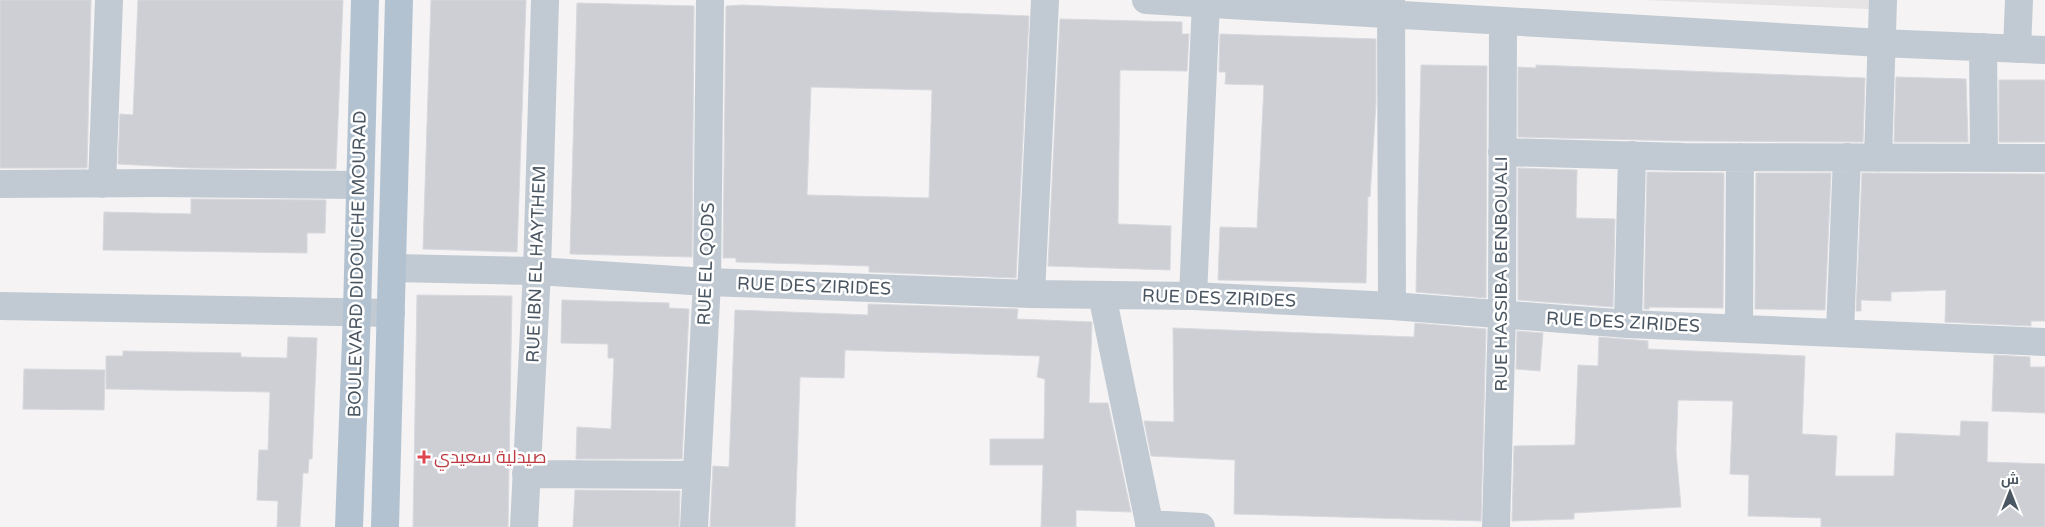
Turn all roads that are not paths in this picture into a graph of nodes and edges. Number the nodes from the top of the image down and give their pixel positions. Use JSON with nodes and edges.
{"nodes":[{"id":1,"x":109,"y":0,"type":"edge"},
{"id":2,"x":365,"y":0,"type":"edge"},
{"id":3,"x":399,"y":0,"type":"edge"},
{"id":4,"x":545,"y":0,"type":"edge"},
{"id":5,"x":710,"y":0,"type":"edge"},
{"id":6,"x":1046,"y":0,"type":"edge"},
{"id":7,"x":1146,"y":0,"type":"edge"},
{"id":8,"x":1883,"y":0,"type":"edge"},
{"id":9,"x":2019,"y":0,"type":"edge"},
{"id":10,"x":1206,"y":2,"type":"junction"},
{"id":11,"x":1391,"y":7,"type":"edge"},
{"id":12,"x":1503,"y":21,"type":"junction"},
{"id":13,"x":1881,"y":43,"type":"junction"},
{"id":14,"x":1983,"y":47,"type":"junction"},
{"id":15,"x":2017,"y":49,"type":"junction"},
{"id":16,"x":2045,"y":50,"type":"edge"},
{"id":17,"x":1502,"y":152,"type":"junction"},
{"id":18,"x":1632,"y":155,"type":"junction"},
{"id":19,"x":1740,"y":156,"type":"junction"},
{"id":20,"x":1984,"y":156,"type":"junction"},
{"id":21,"x":1847,"y":157,"type":"junction"},
{"id":22,"x":1878,"y":158,"type":"junction"},
{"id":23,"x":2045,"y":158,"type":"edge"},
{"id":24,"x":0,"y":184,"type":"edge"},
{"id":25,"x":102,"y":184,"type":"junction"},
{"id":26,"x":359,"y":186,"type":"junction"},
{"id":27,"x":393,"y":268,"type":"junction"},
{"id":28,"x":537,"y":271,"type":"junction"},
{"id":29,"x":707,"y":282,"type":"junction"},
{"id":30,"x":1031,"y":294,"type":"junction"},
{"id":31,"x":1102,"y":295,"type":"junction"},
{"id":32,"x":1193,"y":296,"type":"junction"},
{"id":33,"x":0,"y":306,"type":"edge"},
{"id":34,"x":1392,"y":306,"type":"junction"},
{"id":35,"x":357,"y":312,"type":"junction"},
{"id":36,"x":391,"y":314,"type":"junction"},
{"id":37,"x":1502,"y":316,"type":"junction"},
{"id":38,"x":1628,"y":324,"type":"junction"},
{"id":39,"x":1739,"y":328,"type":"junction"},
{"id":40,"x":1840,"y":332,"type":"junction"},
{"id":41,"x":2045,"y":342,"type":"edge"},
{"id":42,"x":526,"y":474,"type":"junction"},
{"id":43,"x":697,"y":476,"type":"junction"},
{"id":44,"x":1149,"y":526,"type":"edge"},
{"id":45,"x":349,"y":527,"type":"edge"},
{"id":46,"x":385,"y":527,"type":"edge"},
{"id":47,"x":524,"y":527,"type":"edge"},
{"id":48,"x":694,"y":527,"type":"edge"},
{"id":49,"x":1201,"y":527,"type":"edge"},
{"id":50,"x":1496,"y":527,"type":"edge"}],
"edges":[{"from":1,"to":25,"type":"street"},
{"from":2,"to":26,"type":"main road","name":"BOULEVARD DIDOUCHE MOURAD"},
{"from":3,"to":27,"type":"main road","name":"BOULEVARD DIDOUCHE MOURAD"},
{"from":4,"to":28,"type":"street","name":"RUE IBN EL HAYTHEM"},
{"from":5,"to":29,"type":"street","name":"RUE EL QODS"},
{"from":6,"to":30,"type":"street"},
{"from":7,"to":10,"type":"street"},
{"from":8,"to":13,"type":"street"},
{"from":9,"to":15,"type":"street"},
{"from":10,"to":11,"type":"street"},
{"from":10,"to":32,"type":"street"},
{"from":11,"to":12,"type":"street"},
{"from":11,"to":34,"type":"street"},
{"from":12,"to":13,"type":"street"},
{"from":12,"to":17,"type":"street","name":"RUE HASSIBA BENBOUALI"},
{"from":13,"to":14,"type":"street"},
{"from":13,"to":22,"type":"street"},
{"from":14,"to":15,"type":"street"},
{"from":14,"to":20,"type":"street"},
{"from":15,"to":16,"type":"street"},
{"from":17,"to":18,"type":"street"},
{"from":17,"to":37,"type":"street","name":"RUE HASSIBA BENBOUALI"},
{"from":18,"to":19,"type":"street"},
{"from":18,"to":38,"type":"street"},
{"from":19,"to":21,"type":"street"},
{"from":19,"to":39,"type":"street"},
{"from":20,"to":22,"type":"street"},
{"from":20,"to":23,"type":"street"},
{"from":21,"to":22,"type":"street"},
{"from":21,"to":40,"type":"street"},
{"from":24,"to":25,"type":"street"},
{"from":25,"to":26,"type":"street"},
{"from":26,"to":35,"type":"main road","name":"BOULEVARD DIDOUCHE MOURAD"},
{"from":27,"to":28,"type":"street","name":"RUE DES ZIRIDES"},
{"from":27,"to":36,"type":"main road","name":"BOULEVARD DIDOUCHE MOURAD"},
{"from":28,"to":29,"type":"street","name":"RUE DES ZIRIDES"},
{"from":28,"to":42,"type":"street","name":"RUE IBN EL HAYTHEM"},
{"from":29,"to":30,"type":"street","name":"RUE DES ZIRIDES"},
{"from":29,"to":43,"type":"street","name":"RUE EL QODS"},
{"from":30,"to":31,"type":"street","name":"RUE DES ZIRIDES"},
{"from":31,"to":32,"type":"street","name":"RUE DES ZIRIDES"},
{"from":31,"to":44,"type":"street"},
{"from":32,"to":34,"type":"street","name":"RUE DES ZIRIDES"},
{"from":33,"to":35,"type":"street"},
{"from":34,"to":37,"type":"street","name":"RUE DES ZIRIDES"},
{"from":35,"to":36,"type":"street"},
{"from":35,"to":45,"type":"main road","name":"BOULEVARD DIDOUCHE MOURAD"},
{"from":36,"to":46,"type":"main road","name":"BOULEVARD DIDOUCHE MOURAD"},
{"from":37,"to":38,"type":"street","name":"RUE DES ZIRIDES"},
{"from":37,"to":50,"type":"street","name":"RUE HASSIBA BENBOUALI"},
{"from":38,"to":39,"type":"street","name":"RUE DES ZIRIDES"},
{"from":39,"to":40,"type":"street","name":"RUE DES ZIRIDES"},
{"from":40,"to":41,"type":"street","name":"RUE DES ZIRIDES"},
{"from":42,"to":43,"type":"street"},
{"from":42,"to":47,"type":"street","name":"RUE IBN EL HAYTHEM"},
{"from":43,"to":48,"type":"street","name":"RUE EL QODS"},
{"from":44,"to":49,"type":"street"}]}
